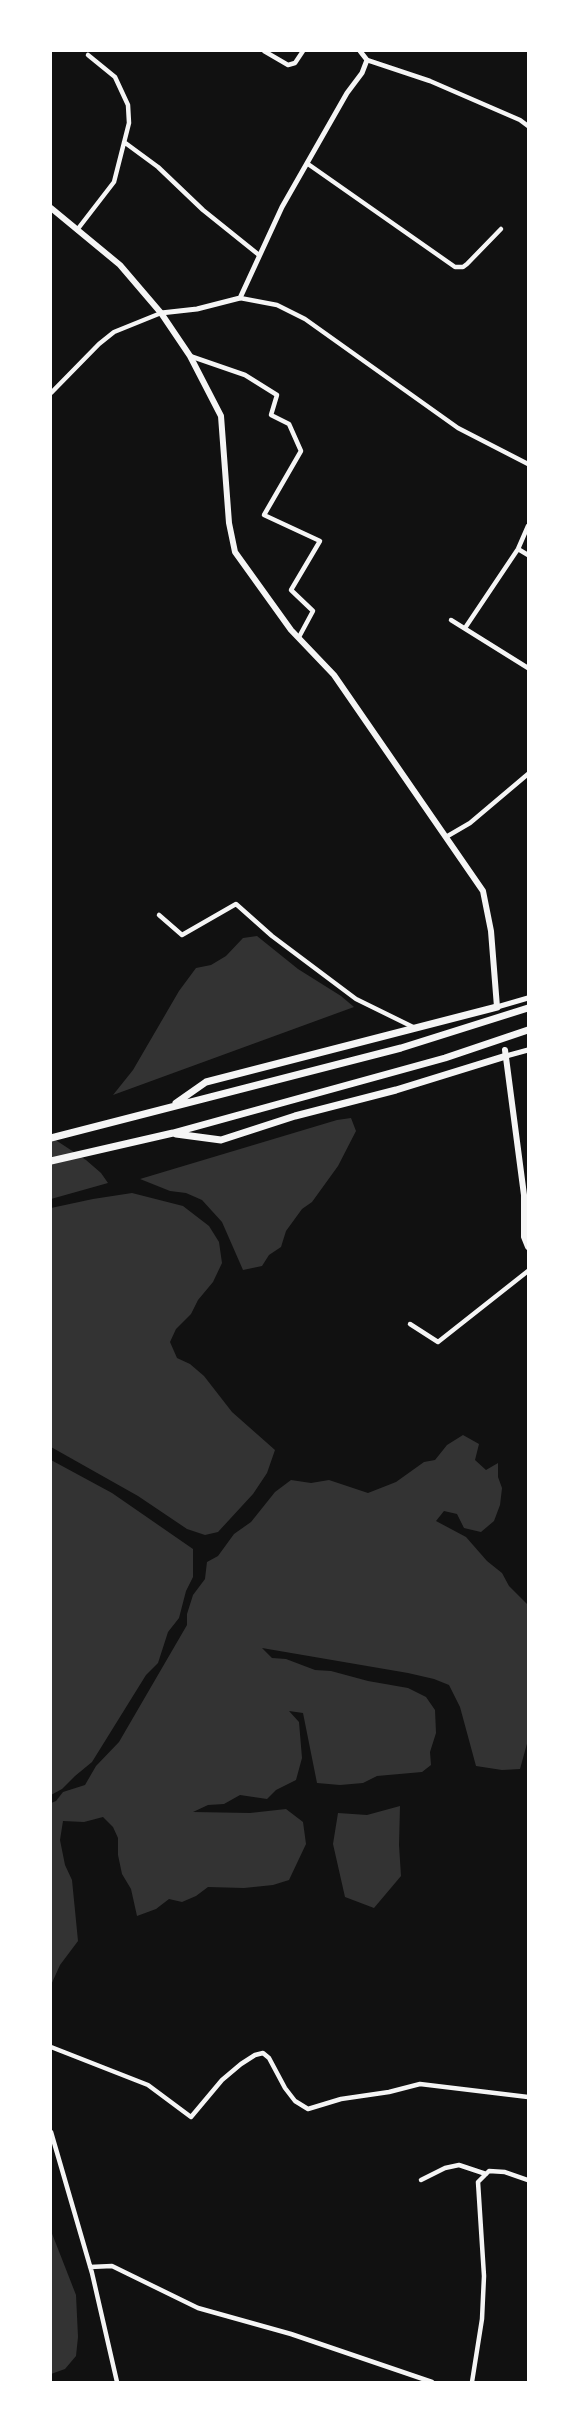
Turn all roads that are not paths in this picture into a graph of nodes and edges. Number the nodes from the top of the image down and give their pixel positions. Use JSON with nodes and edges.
{"nodes":[{"id":1,"x":264,"y":51,"type":"edge"},
{"id":2,"x":303,"y":51,"type":"edge"},
{"id":3,"x":360,"y":51,"type":"edge"},
{"id":4,"x":88,"y":55,"type":"dead end"},
{"id":5,"x":367,"y":60,"type":"junction"},
{"id":6,"x":528,"y":126,"type":"edge"},
{"id":7,"x":124,"y":142,"type":"junction"},
{"id":8,"x":308,"y":164,"type":"junction"},
{"id":9,"x":51,"y":208,"type":"edge"},
{"id":10,"x":501,"y":229,"type":"dead end"},
{"id":11,"x":77,"y":231,"type":"junction"},
{"id":12,"x":259,"y":255,"type":"junction"},
{"id":13,"x":240,"y":298,"type":"junction"},
{"id":14,"x":160,"y":313,"type":"junction"},
{"id":15,"x":190,"y":356,"type":"junction"},
{"id":16,"x":51,"y":393,"type":"edge"},
{"id":17,"x":528,"y":464,"type":"edge"},
{"id":18,"x":528,"y":526,"type":"edge"},
{"id":19,"x":518,"y":549,"type":"junction"},
{"id":20,"x":528,"y":555,"type":"edge"},
{"id":21,"x":451,"y":620,"type":"dead end"},
{"id":22,"x":465,"y":628,"type":"junction"},
{"id":23,"x":299,"y":637,"type":"junction"},
{"id":24,"x":528,"y":668,"type":"edge"},
{"id":25,"x":528,"y":774,"type":"edge"},
{"id":26,"x":446,"y":837,"type":"junction"},
{"id":27,"x":159,"y":915,"type":"dead end"},
{"id":28,"x":528,"y":998,"type":"edge"},
{"id":29,"x":497,"y":1007,"type":"junction"},
{"id":30,"x":528,"y":1008,"type":"edge"},
{"id":31,"x":413,"y":1028,"type":"junction"},
{"id":32,"x":528,"y":1030,"type":"edge"},
{"id":33,"x":528,"y":1050,"type":"edge"},
{"id":34,"x":505,"y":1053,"type":"junction"},
{"id":35,"x":170,"y":1108,"type":"junction"},
{"id":36,"x":173,"y":1133,"type":"junction"},
{"id":37,"x":51,"y":1138,"type":"edge"},
{"id":38,"x":51,"y":1161,"type":"edge"},
{"id":39,"x":528,"y":1247,"type":"edge"},
{"id":40,"x":528,"y":1271,"type":"edge"},
{"id":41,"x":410,"y":1324,"type":"dead end"},
{"id":42,"x":51,"y":2047,"type":"edge"},
{"id":43,"x":528,"y":2097,"type":"edge"},
{"id":44,"x":51,"y":2132,"type":"edge"},
{"id":45,"x":486,"y":2174,"type":"junction"},
{"id":46,"x":421,"y":2180,"type":"dead end"},
{"id":47,"x":528,"y":2180,"type":"edge"},
{"id":48,"x":90,"y":2267,"type":"junction"},
{"id":49,"x":117,"y":2382,"type":"edge"},
{"id":50,"x":432,"y":2382,"type":"edge"},
{"id":51,"x":472,"y":2382,"type":"edge"}],
"edges":[{"from":1,"to":2,"type":"street"},
{"from":3,"to":5,"type":"street"},
{"from":4,"to":7,"type":"street"},
{"from":5,"to":6,"type":"street"},
{"from":5,"to":8,"type":"street"},
{"from":7,"to":11,"type":"street"},
{"from":7,"to":12,"type":"street"},
{"from":8,"to":10,"type":"street"},
{"from":8,"to":12,"type":"street"},
{"from":9,"to":11,"type":"main road"},
{"from":11,"to":14,"type":"main road"},
{"from":12,"to":13,"type":"street"},
{"from":13,"to":14,"type":"street"},
{"from":13,"to":17,"type":"street"},
{"from":14,"to":15,"type":"main road"},
{"from":14,"to":16,"type":"street"},
{"from":15,"to":23,"type":"main road"},
{"from":15,"to":23,"type":"street"},
{"from":18,"to":19,"type":"street"},
{"from":19,"to":20,"type":"street"},
{"from":19,"to":22,"type":"street"},
{"from":21,"to":22,"type":"street"},
{"from":22,"to":24,"type":"street"},
{"from":23,"to":26,"type":"main road"},
{"from":25,"to":26,"type":"street"},
{"from":26,"to":29,"type":"main road"},
{"from":27,"to":31,"type":"street"},
{"from":28,"to":29,"type":"street"},
{"from":29,"to":31,"type":"highway"},
{"from":30,"to":35,"type":"highway"},
{"from":31,"to":35,"type":"highway"},
{"from":32,"to":36,"type":"highway"},
{"from":33,"to":34,"type":"street"},
{"from":34,"to":36,"type":"highway"},
{"from":34,"to":39,"type":"main road"},
{"from":35,"to":37,"type":"highway"},
{"from":36,"to":38,"type":"highway"},
{"from":40,"to":41,"type":"street"},
{"from":42,"to":43,"type":"street"},
{"from":44,"to":48,"type":"street"},
{"from":45,"to":46,"type":"street"},
{"from":45,"to":47,"type":"street"},
{"from":45,"to":51,"type":"street"},
{"from":48,"to":49,"type":"street"},
{"from":48,"to":50,"type":"street"}]}
